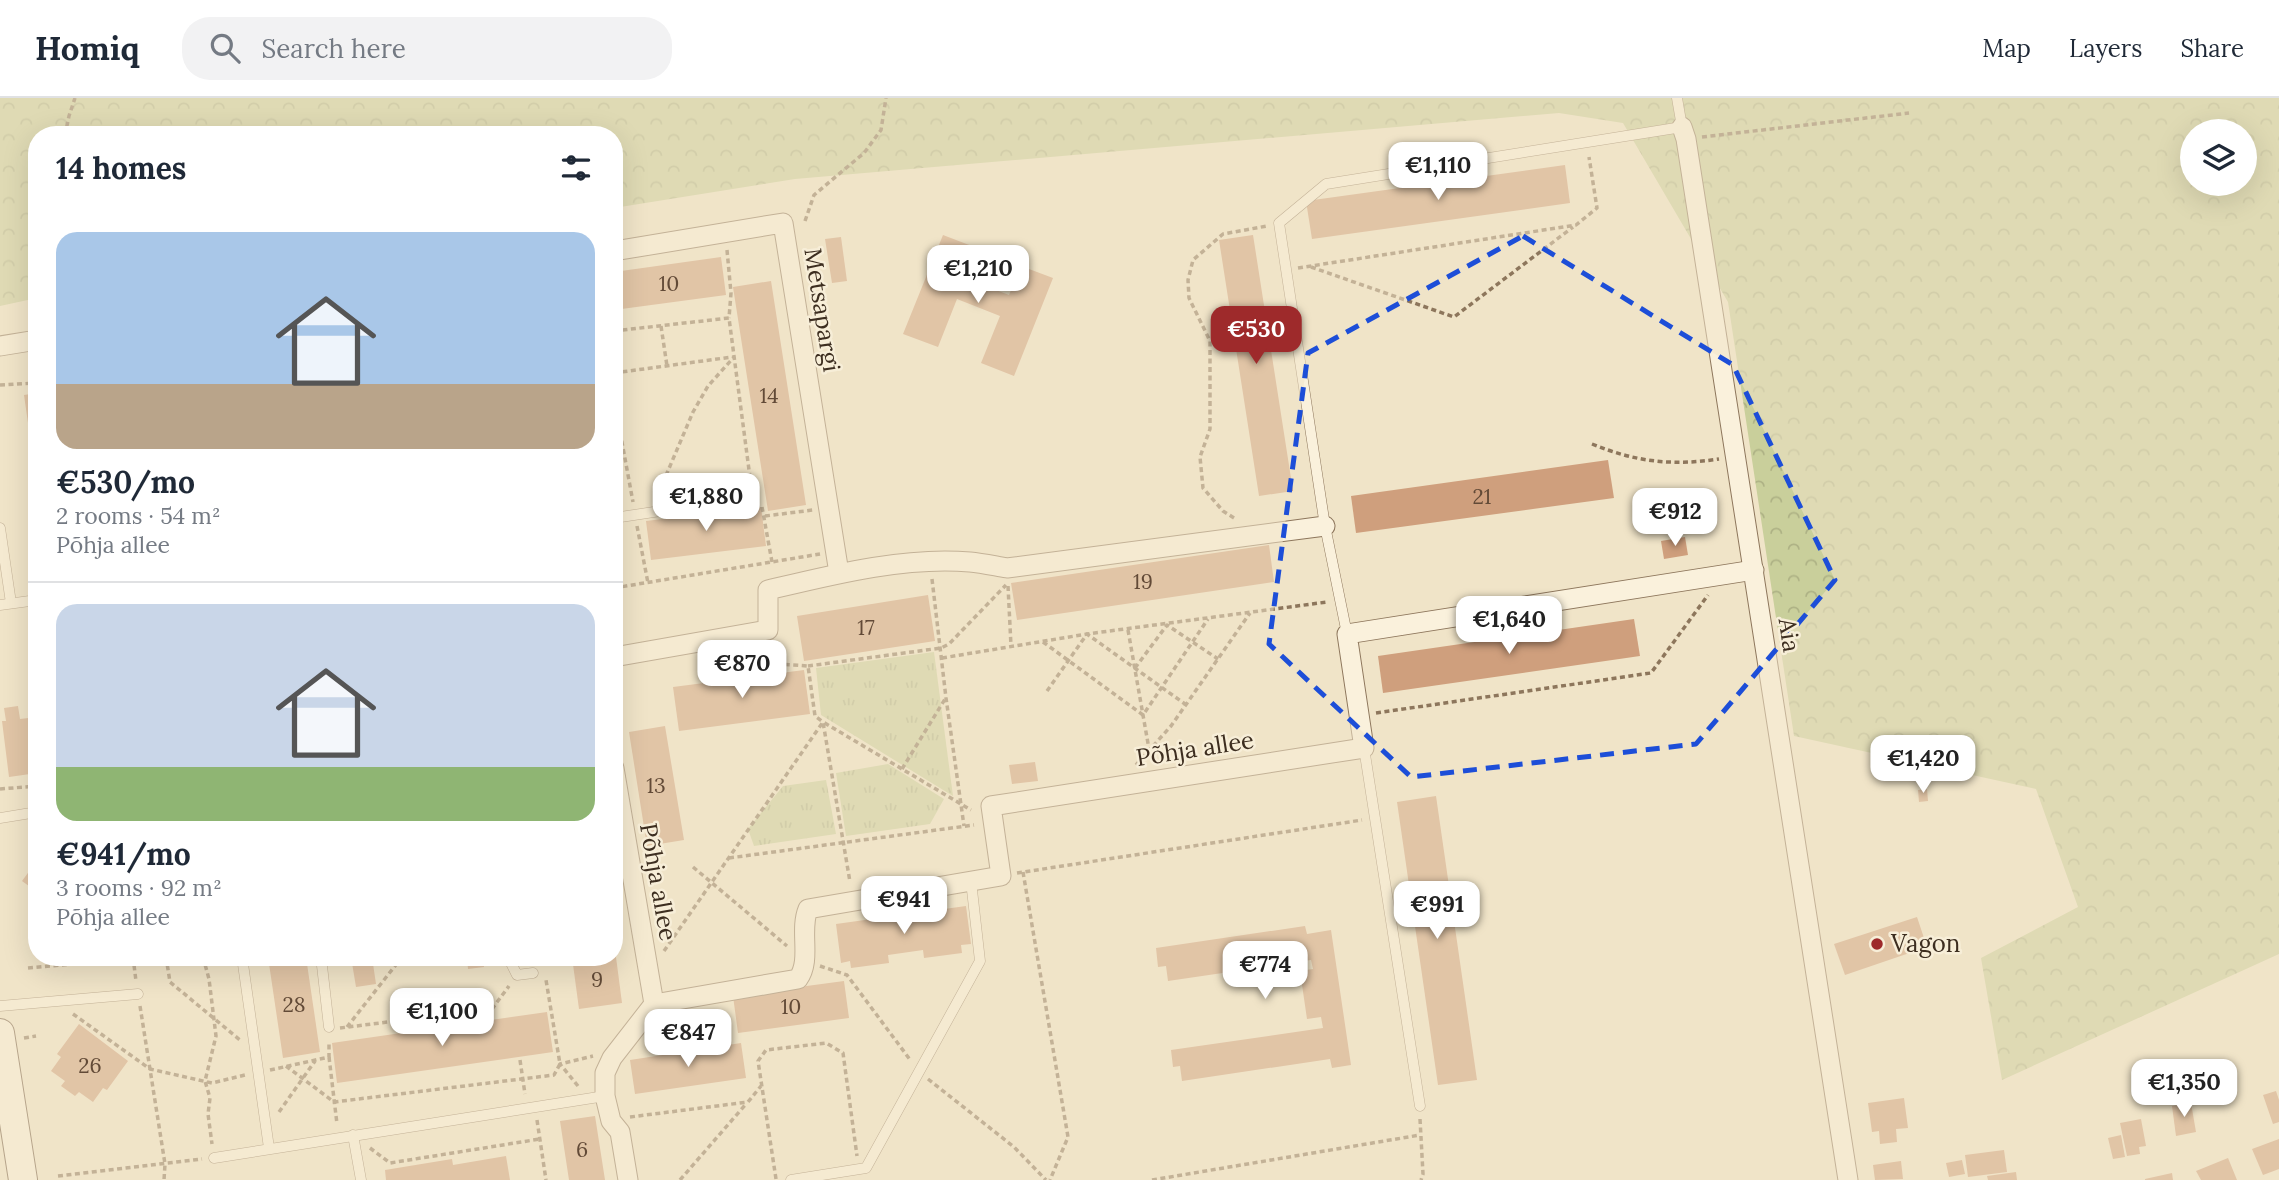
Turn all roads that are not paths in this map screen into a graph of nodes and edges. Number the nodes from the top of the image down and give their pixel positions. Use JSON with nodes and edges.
{"nodes":[{"id":1,"x":1677,"y":98,"type":"edge"},
{"id":2,"x":1684,"y":133,"type":"junction"},
{"id":3,"x":623,"y":250,"type":"edge"},
{"id":4,"x":28,"y":341,"type":"edge"},
{"id":5,"x":0,"y":346,"type":"edge"},
{"id":6,"x":753,"y":497,"type":"road end"},
{"id":7,"x":623,"y":517,"type":"edge"},
{"id":8,"x":1325,"y":526,"type":"junction"},
{"id":9,"x":0,"y":528,"type":"edge"},
{"id":10,"x":1754,"y":570,"type":"junction"},
{"id":11,"x":839,"y":573,"type":"junction"},
{"id":12,"x":28,"y":601,"type":"edge"},
{"id":13,"x":12,"y":603,"type":"junction"},
{"id":14,"x":0,"y":605,"type":"edge"},
{"id":15,"x":1347,"y":634,"type":"junction"},
{"id":16,"x":623,"y":655,"type":"edge"},
{"id":17,"x":1364,"y":748,"type":"junction"},
{"id":18,"x":28,"y":813,"type":"edge"},
{"id":19,"x":0,"y":818,"type":"edge"},
{"id":20,"x":623,"y":820,"type":"edge"},
{"id":21,"x":971,"y":881,"type":"junction"},
{"id":22,"x":243,"y":966,"type":"edge"},
{"id":23,"x":322,"y":966,"type":"edge"},
{"id":24,"x":512,"y":966,"type":"edge"},
{"id":25,"x":533,"y":973,"type":"road end"},
{"id":26,"x":138,"y":994,"type":"road end"},
{"id":27,"x":654,"y":1004,"type":"junction"},
{"id":28,"x":0,"y":1006,"type":"edge"},
{"id":29,"x":329,"y":1027,"type":"road end"},
{"id":30,"x":1,"y":1051,"type":"edge"},
{"id":31,"x":596,"y":1098,"type":"junction"},
{"id":32,"x":1420,"y":1106,"type":"road end"},
{"id":33,"x":353,"y":1135,"type":"junction"},
{"id":34,"x":0,"y":1143,"type":"edge"},
{"id":35,"x":269,"y":1148,"type":"junction"},
{"id":36,"x":214,"y":1158,"type":"road end"},
{"id":37,"x":6,"y":1180,"type":"edge"},
{"id":38,"x":23,"y":1180,"type":"edge"},
{"id":39,"x":361,"y":1180,"type":"edge"},
{"id":40,"x":628,"y":1180,"type":"edge"},
{"id":41,"x":791,"y":1180,"type":"edge"},
{"id":42,"x":1848,"y":1180,"type":"edge"}],
"edges":[{"from":1,"to":2,"type":"lane","name":"Aia"},
{"from":2,"to":8,"type":"lane"},
{"from":2,"to":10,"type":"street","name":"Aia"},
{"from":3,"to":11,"type":"street","name":"Metsapargi"},
{"from":4,"to":5,"type":"street"},
{"from":6,"to":7,"type":"lane"},
{"from":8,"to":11,"type":"street"},
{"from":8,"to":15,"type":"lane"},
{"from":9,"to":13,"type":"lane"},
{"from":10,"to":15,"type":"street"},
{"from":10,"to":42,"type":"street","name":"Aia"},
{"from":11,"to":16,"type":"street"},
{"from":12,"to":13,"type":"lane"},
{"from":13,"to":14,"type":"lane"},
{"from":15,"to":17,"type":"street"},
{"from":17,"to":21,"type":"street","name":"Põhja allee"},
{"from":17,"to":32,"type":"lane"},
{"from":18,"to":19,"type":"lane"},
{"from":20,"to":27,"type":"street","name":"Põhja allee"},
{"from":21,"to":27,"type":"street"},
{"from":21,"to":41,"type":"lane"},
{"from":22,"to":35,"type":"lane"},
{"from":23,"to":29,"type":"lane"},
{"from":24,"to":25,"type":"lane"},
{"from":26,"to":28,"type":"lane"},
{"from":27,"to":31,"type":"street"},
{"from":30,"to":38,"type":"main road"},
{"from":31,"to":33,"type":"lane"},
{"from":31,"to":40,"type":"street"},
{"from":33,"to":35,"type":"lane"},
{"from":33,"to":39,"type":"lane"},
{"from":34,"to":37,"type":"main road"},
{"from":35,"to":36,"type":"lane"}]}
